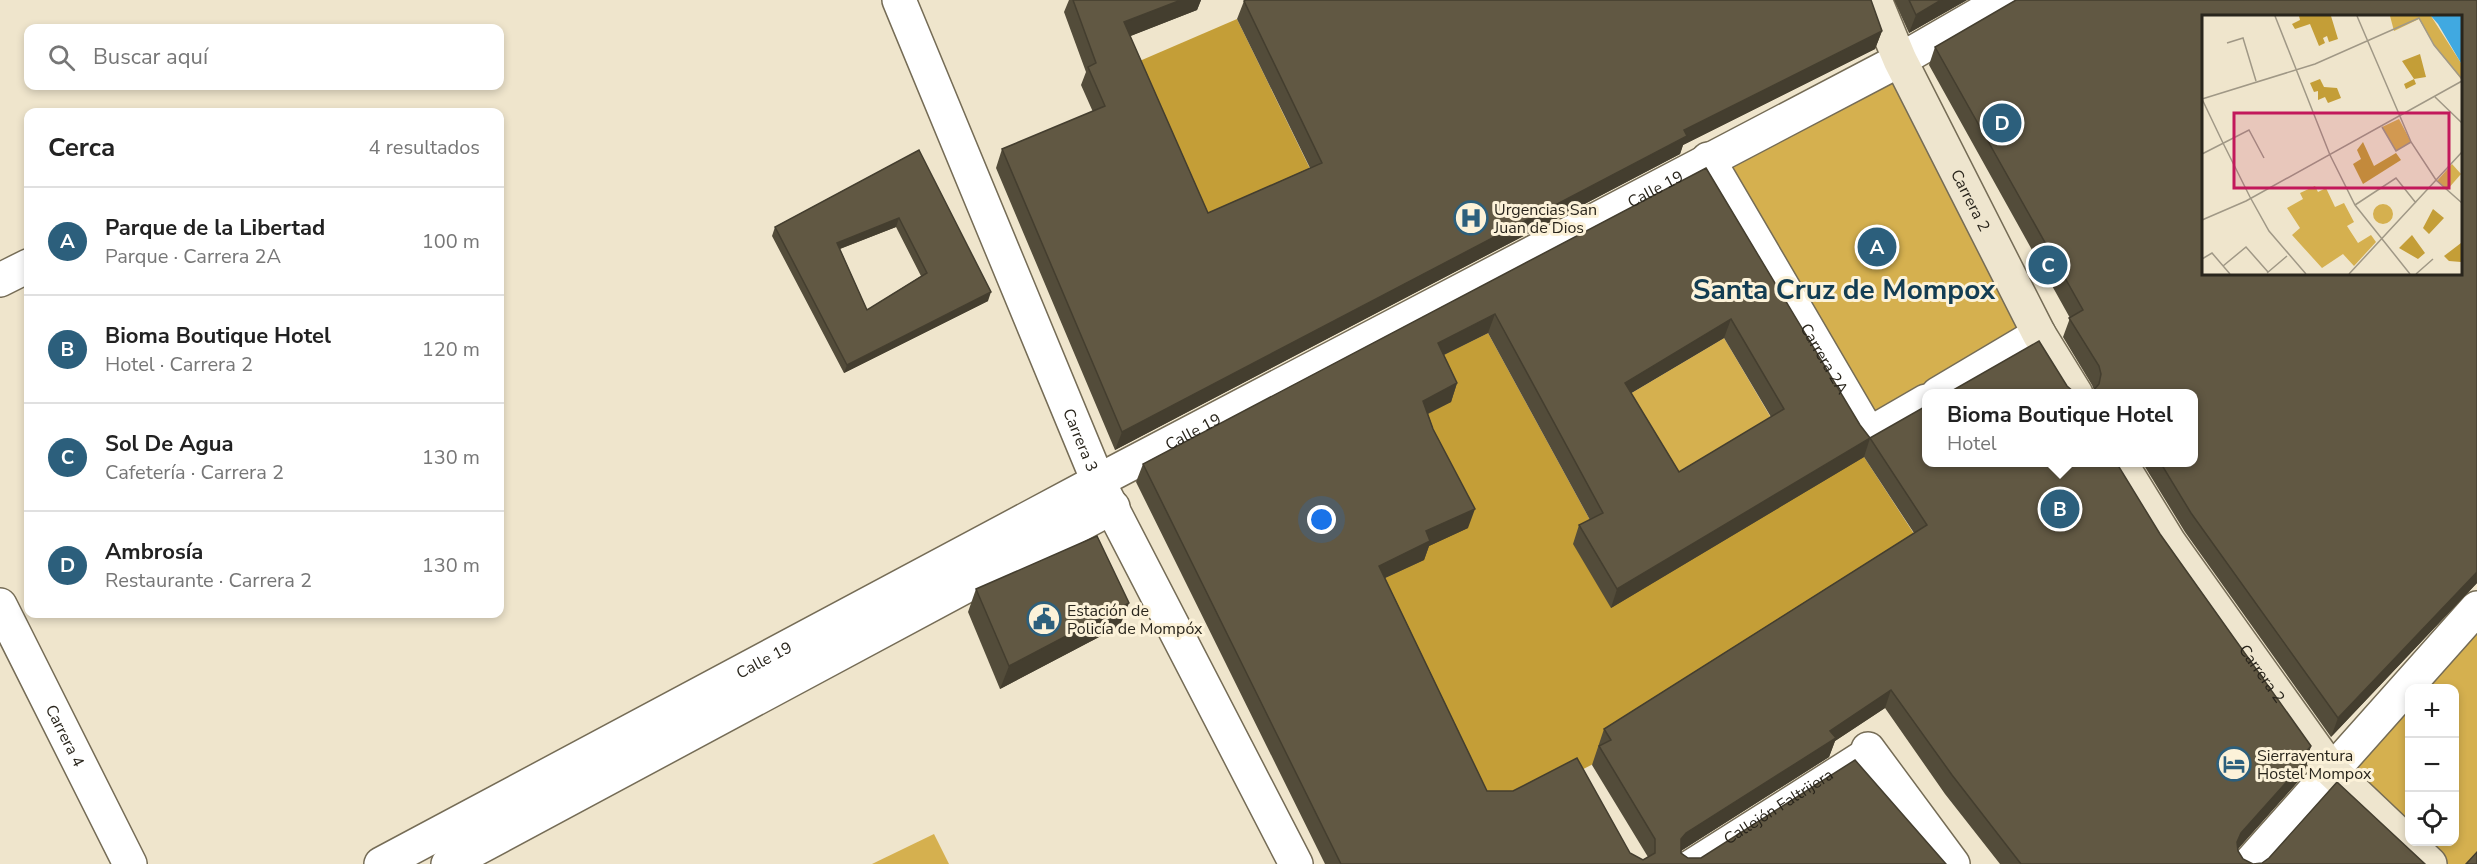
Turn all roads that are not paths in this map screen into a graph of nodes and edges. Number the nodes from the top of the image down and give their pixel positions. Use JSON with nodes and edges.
{"nodes":[{"id":1,"x":899,"y":0,"type":"edge"},
{"id":2,"x":1875,"y":0,"type":"edge"},
{"id":3,"x":2004,"y":0,"type":"edge"},
{"id":4,"x":1900,"y":60,"type":"junction"},
{"id":5,"x":1708,"y":159,"type":"junction"},
{"id":6,"x":24,"y":268,"type":"edge"},
{"id":7,"x":0,"y":280,"type":"edge"},
{"id":8,"x":2039,"y":334,"type":"junction"},
{"id":9,"x":1945,"y":389,"type":"edge"},
{"id":10,"x":2073,"y":389,"type":"edge"},
{"id":11,"x":1922,"y":402,"type":"edge"},
{"id":12,"x":2123,"y":467,"type":"edge"},
{"id":13,"x":1106,"y":494,"type":"junction"},
{"id":14,"x":0,"y":605,"type":"edge"},
{"id":15,"x":2477,"y":608,"type":"edge"},
{"id":16,"x":1868,"y":749,"type":"joint"},
{"id":17,"x":2332,"y":771,"type":"junction"},
{"id":18,"x":129,"y":864,"type":"edge"},
{"id":19,"x":381,"y":864,"type":"edge"},
{"id":20,"x":448,"y":864,"type":"edge"},
{"id":21,"x":1296,"y":864,"type":"edge"},
{"id":22,"x":1688,"y":864,"type":"edge"},
{"id":23,"x":1953,"y":864,"type":"edge"},
{"id":24,"x":2249,"y":864,"type":"edge"},
{"id":25,"x":2430,"y":864,"type":"edge"}],
"edges":[{"from":1,"to":13,"type":"street","name":"Carrera 3"},
{"from":2,"to":4,"type":"main road","name":"Carrera 2"},
{"from":3,"to":4,"type":"street","name":"Calle 19"},
{"from":4,"to":5,"type":"street","name":"Calle 19"},
{"from":4,"to":8,"type":"main road","name":"Carrera 2"},
{"from":5,"to":11,"type":"street","name":"Carrera 2A"},
{"from":5,"to":13,"type":"street","name":"Calle 19"},
{"from":6,"to":7,"type":"street"},
{"from":8,"to":9,"type":"street"},
{"from":8,"to":10,"type":"main road","name":"Carrera 2"},
{"from":12,"to":17,"type":"main road","name":"Carrera 2"},
{"from":13,"to":19,"type":"street","name":"Calle 19"},
{"from":13,"to":20,"type":"street","name":"Calle 19"},
{"from":13,"to":21,"type":"street","name":"Carrera 3"},
{"from":14,"to":18,"type":"street","name":"Carrera 4"},
{"from":15,"to":17,"type":"street"},
{"from":16,"to":22,"type":"lane","name":"Callejón Faltrijera"},
{"from":16,"to":23,"type":"street"},
{"from":17,"to":24,"type":"street"},
{"from":17,"to":25,"type":"main road","name":"Carrera 2"}]}
